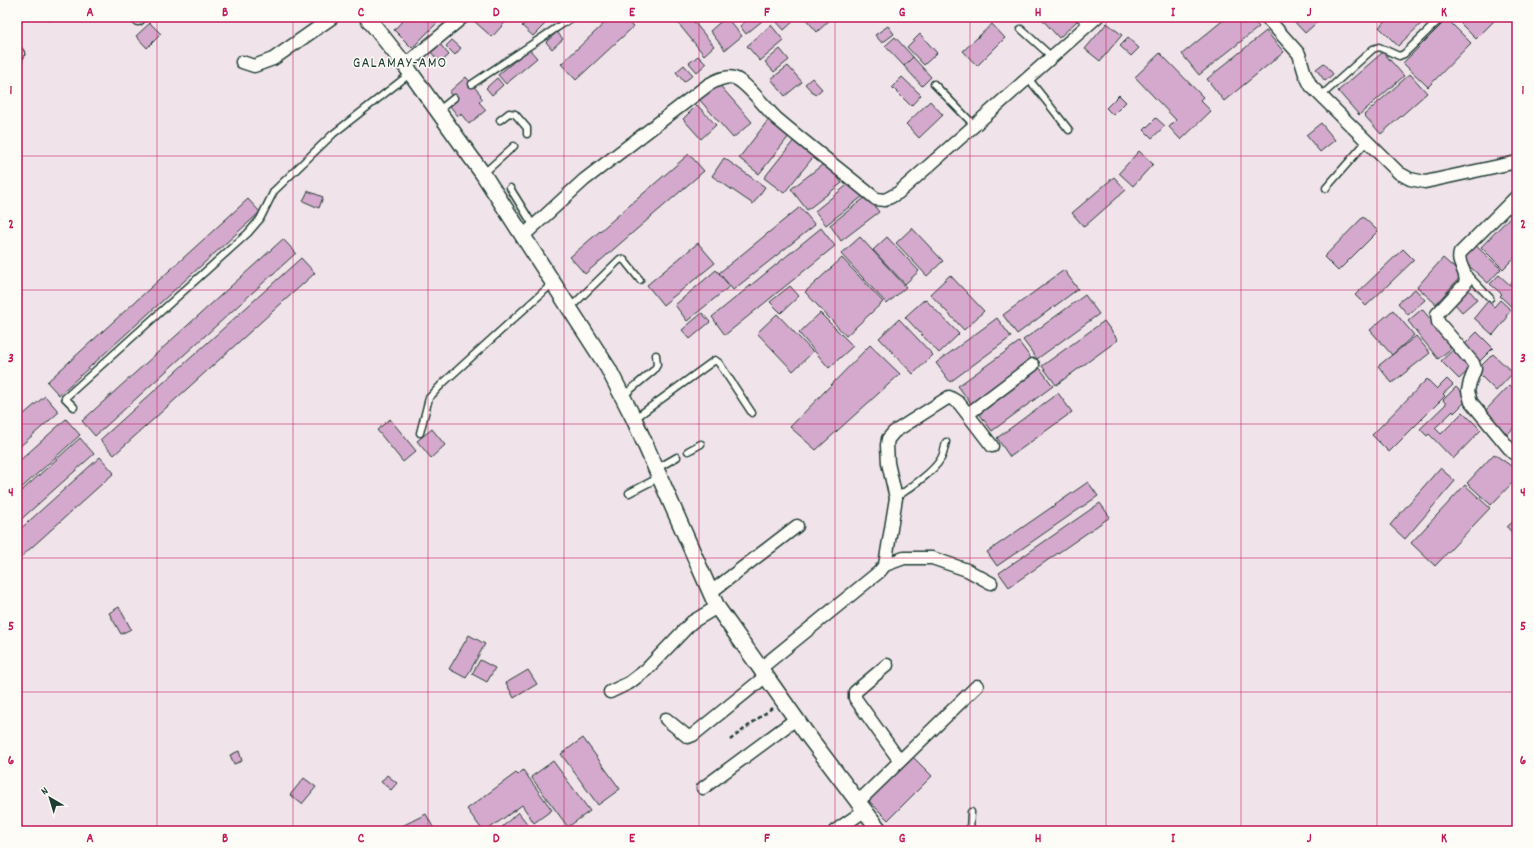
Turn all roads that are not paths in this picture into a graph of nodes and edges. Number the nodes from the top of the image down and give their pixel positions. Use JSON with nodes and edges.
{"nodes":[{"id":1,"x":333,"y":17,"type":"edge"},
{"id":2,"x":367,"y":17,"type":"edge"},
{"id":3,"x":463,"y":17,"type":"edge"},
{"id":4,"x":573,"y":17,"type":"edge"},
{"id":5,"x":1266,"y":17,"type":"edge"},
{"id":6,"x":1442,"y":17,"type":"edge"},
{"id":7,"x":1088,"y":20,"type":"edge"},
{"id":8,"x":1021,"y":30,"type":"dead end"},
{"id":9,"x":1052,"y":57,"type":"junction"},
{"id":10,"x":242,"y":62,"type":"dead end"},
{"id":11,"x":408,"y":69,"type":"junction"},
{"id":12,"x":1028,"y":78,"type":"junction"},
{"id":13,"x":472,"y":84,"type":"dead end"},
{"id":14,"x":934,"y":84,"type":"dead end"},
{"id":15,"x":1321,"y":96,"type":"junction"},
{"id":16,"x":454,"y":98,"type":"dead end"},
{"id":17,"x":438,"y":110,"type":"junction"},
{"id":18,"x":500,"y":120,"type":"dead end"},
{"id":19,"x":975,"y":126,"type":"junction"},
{"id":20,"x":1069,"y":130,"type":"dead end"},
{"id":21,"x":527,"y":134,"type":"dead end"},
{"id":22,"x":1367,"y":141,"type":"junction"},
{"id":23,"x":514,"y":146,"type":"dead end"},
{"id":24,"x":1517,"y":162,"type":"edge"},
{"id":25,"x":483,"y":174,"type":"junction"},
{"id":26,"x":510,"y":188,"type":"dead end"},
{"id":27,"x":1326,"y":188,"type":"dead end"},
{"id":28,"x":1517,"y":196,"type":"edge"},
{"id":29,"x":528,"y":230,"type":"junction"},
{"id":30,"x":1465,"y":272,"type":"junction"},
{"id":31,"x":640,"y":280,"type":"dead end"},
{"id":32,"x":553,"y":283,"type":"junction"},
{"id":33,"x":1490,"y":298,"type":"dead end"},
{"id":34,"x":570,"y":308,"type":"junction"},
{"id":35,"x":656,"y":355,"type":"dead end"},
{"id":36,"x":1033,"y":365,"type":"dead end"},
{"id":37,"x":623,"y":396,"type":"junction"},
{"id":38,"x":74,"y":407,"type":"dead end"},
{"id":39,"x":752,"y":413,"type":"dead end"},
{"id":40,"x":968,"y":414,"type":"junction"},
{"id":41,"x":634,"y":419,"type":"junction"},
{"id":42,"x":420,"y":434,"type":"dead end"},
{"id":43,"x":946,"y":442,"type":"dead end"},
{"id":44,"x":701,"y":444,"type":"dead end"},
{"id":45,"x":992,"y":446,"type":"dead end"},
{"id":46,"x":688,"y":451,"type":"dead end"},
{"id":47,"x":1513,"y":453,"type":"dead end"},
{"id":48,"x":677,"y":458,"type":"dead end"},
{"id":49,"x":658,"y":473,"type":"junction"},
{"id":50,"x":629,"y":493,"type":"dead end"},
{"id":51,"x":896,"y":498,"type":"junction"},
{"id":52,"x":797,"y":526,"type":"dead end"},
{"id":53,"x":885,"y":565,"type":"junction"},
{"id":54,"x":991,"y":583,"type":"dead end"},
{"id":55,"x":711,"y":592,"type":"junction"},
{"id":56,"x":717,"y":607,"type":"junction"},
{"id":57,"x":887,"y":666,"type":"dead end"},
{"id":58,"x":763,"y":672,"type":"junction"},
{"id":59,"x":977,"y":686,"type":"dead end"},
{"id":60,"x":610,"y":692,"type":"dead end"},
{"id":61,"x":666,"y":719,"type":"dead end"},
{"id":62,"x":796,"y":719,"type":"junction"},
{"id":63,"x":900,"y":761,"type":"junction"},
{"id":64,"x":703,"y":788,"type":"dead end"},
{"id":65,"x":861,"y":807,"type":"junction"},
{"id":66,"x":971,"y":812,"type":"dead end"},
{"id":67,"x":875,"y":829,"type":"edge"},
{"id":68,"x":835,"y":831,"type":"edge"},
{"id":69,"x":970,"y":831,"type":"edge"}],
"edges":[{"from":1,"to":10,"type":"street"},
{"from":2,"to":11,"type":"street"},
{"from":3,"to":11,"type":"street"},
{"from":4,"to":13,"type":"lane"},
{"from":5,"to":15,"type":"street"},
{"from":6,"to":15,"type":"lane"},
{"from":7,"to":9,"type":"street"},
{"from":8,"to":9,"type":"lane"},
{"from":9,"to":12,"type":"street"},
{"from":11,"to":17,"type":"street"},
{"from":11,"to":38,"type":"lane"},
{"from":12,"to":19,"type":"street"},
{"from":12,"to":20,"type":"lane"},
{"from":14,"to":19,"type":"lane"},
{"from":15,"to":22,"type":"street"},
{"from":16,"to":17,"type":"lane"},
{"from":17,"to":25,"type":"street"},
{"from":18,"to":21,"type":"lane"},
{"from":19,"to":29,"type":"street"},
{"from":22,"to":24,"type":"street"},
{"from":22,"to":27,"type":"lane"},
{"from":23,"to":25,"type":"lane"},
{"from":25,"to":29,"type":"street"},
{"from":26,"to":29,"type":"lane"},
{"from":28,"to":30,"type":"street"},
{"from":29,"to":32,"type":"street"},
{"from":30,"to":33,"type":"lane"},
{"from":30,"to":47,"type":"street"},
{"from":31,"to":34,"type":"lane"},
{"from":32,"to":34,"type":"street"},
{"from":32,"to":42,"type":"lane"},
{"from":34,"to":37,"type":"street"},
{"from":35,"to":37,"type":"lane"},
{"from":36,"to":40,"type":"street"},
{"from":37,"to":41,"type":"street"},
{"from":39,"to":41,"type":"lane"},
{"from":40,"to":45,"type":"street"},
{"from":40,"to":51,"type":"street"},
{"from":41,"to":49,"type":"street"},
{"from":43,"to":51,"type":"lane"},
{"from":44,"to":46,"type":"lane"},
{"from":48,"to":49,"type":"lane"},
{"from":49,"to":50,"type":"lane"},
{"from":49,"to":55,"type":"street"},
{"from":51,"to":53,"type":"street"},
{"from":52,"to":55,"type":"street"},
{"from":53,"to":54,"type":"street"},
{"from":53,"to":58,"type":"street"},
{"from":55,"to":56,"type":"street"},
{"from":56,"to":58,"type":"street"},
{"from":56,"to":60,"type":"street"},
{"from":57,"to":63,"type":"street"},
{"from":58,"to":61,"type":"street"},
{"from":58,"to":62,"type":"street"},
{"from":59,"to":63,"type":"street"},
{"from":62,"to":64,"type":"street"},
{"from":62,"to":65,"type":"street"},
{"from":63,"to":65,"type":"street"},
{"from":65,"to":67,"type":"street"},
{"from":65,"to":68,"type":"street"},
{"from":66,"to":69,"type":"lane"}]}
